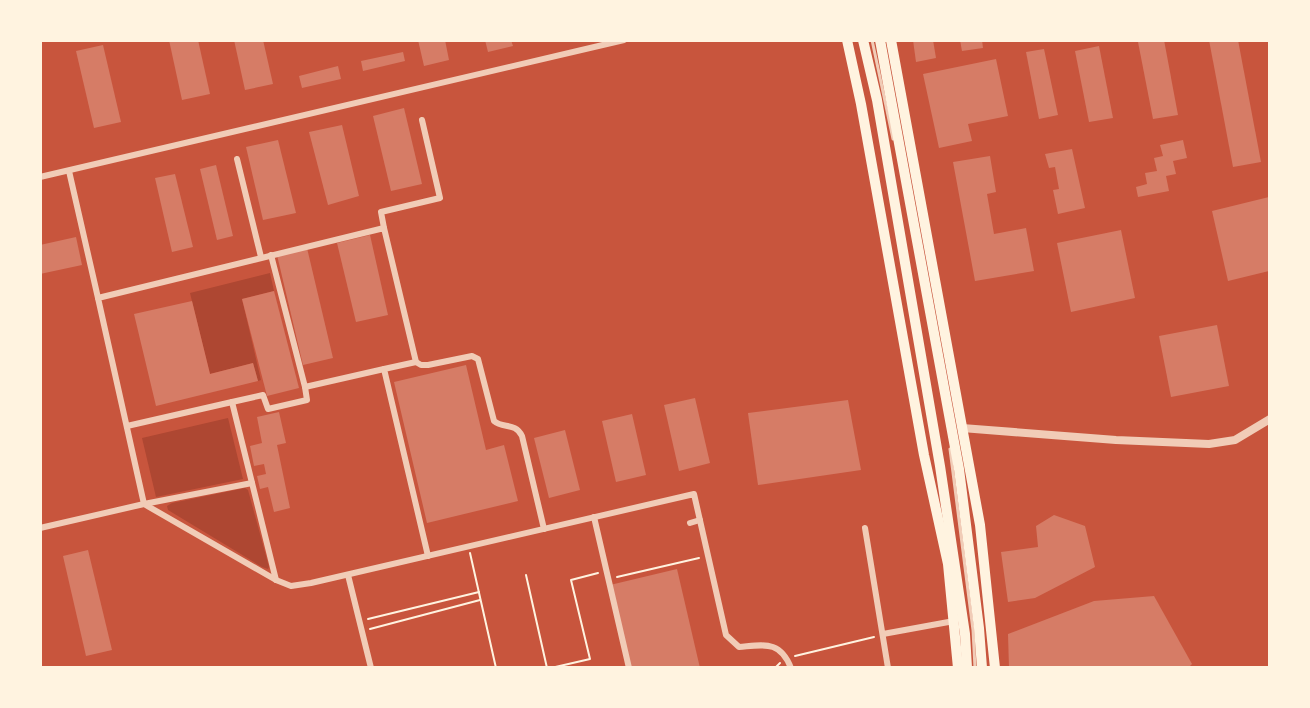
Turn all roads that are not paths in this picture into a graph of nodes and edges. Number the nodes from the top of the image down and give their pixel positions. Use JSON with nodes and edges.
{"nodes":[{"id":1,"x":624,"y":40,"type":"edge"},
{"id":2,"x":847,"y":40,"type":"edge"},
{"id":3,"x":863,"y":40,"type":"edge"},
{"id":4,"x":872,"y":40,"type":"edge"},
{"id":5,"x":880,"y":40,"type":"edge"},
{"id":6,"x":891,"y":40,"type":"edge"},
{"id":7,"x":422,"y":120,"type":"dead end"},
{"id":8,"x":237,"y":159,"type":"dead end"},
{"id":9,"x":69,"y":171,"type":"junction"},
{"id":10,"x":40,"y":177,"type":"edge"},
{"id":11,"x":384,"y":228,"type":"junction"},
{"id":12,"x":271,"y":255,"type":"junction"},
{"id":13,"x":261,"y":257,"type":"junction"},
{"id":14,"x":98,"y":298,"type":"junction"},
{"id":15,"x":416,"y":362,"type":"junction"},
{"id":16,"x":384,"y":369,"type":"junction"},
{"id":17,"x":305,"y":387,"type":"junction"},
{"id":18,"x":232,"y":402,"type":"junction"},
{"id":19,"x":1269,"y":419,"type":"edge"},
{"id":20,"x":127,"y":426,"type":"junction"},
{"id":21,"x":962,"y":428,"type":"junction"},
{"id":22,"x":252,"y":483,"type":"junction"},
{"id":23,"x":144,"y":504,"type":"junction"},
{"id":24,"x":594,"y":517,"type":"junction"},
{"id":25,"x":700,"y":520,"type":"junction"},
{"id":26,"x":690,"y":523,"type":"dead end"},
{"id":27,"x":40,"y":528,"type":"edge"},
{"id":28,"x":865,"y":528,"type":"dead end"},
{"id":29,"x":544,"y":529,"type":"junction"},
{"id":30,"x":428,"y":556,"type":"junction"},
{"id":31,"x":348,"y":574,"type":"junction"},
{"id":32,"x":276,"y":580,"type":"junction"},
{"id":33,"x":954,"y":621,"type":"junction"},
{"id":34,"x":883,"y":634,"type":"junction"},
{"id":35,"x":965,"y":634,"type":"junction"},
{"id":36,"x":371,"y":668,"type":"edge"},
{"id":37,"x":629,"y":668,"type":"edge"},
{"id":38,"x":791,"y":668,"type":"edge"},
{"id":39,"x":888,"y":668,"type":"edge"},
{"id":40,"x":960,"y":668,"type":"edge"},
{"id":41,"x":967,"y":668,"type":"edge"},
{"id":42,"x":975,"y":668,"type":"edge"},
{"id":43,"x":982,"y":668,"type":"edge"},
{"id":44,"x":995,"y":668,"type":"edge"}],
"edges":[{"from":1,"to":9,"type":"street"},
{"from":2,"to":33,"type":"main road"},
{"from":3,"to":35,"type":"main road"},
{"from":4,"to":42,"type":"lane"},
{"from":5,"to":43,"type":"main road"},
{"from":6,"to":21,"type":"main road"},
{"from":7,"to":11,"type":"street"},
{"from":8,"to":13,"type":"street"},
{"from":9,"to":10,"type":"street"},
{"from":9,"to":14,"type":"street"},
{"from":11,"to":12,"type":"street"},
{"from":11,"to":15,"type":"street"},
{"from":12,"to":13,"type":"street"},
{"from":12,"to":17,"type":"street"},
{"from":13,"to":14,"type":"street"},
{"from":14,"to":20,"type":"street"},
{"from":15,"to":16,"type":"street"},
{"from":15,"to":29,"type":"street"},
{"from":16,"to":17,"type":"street"},
{"from":16,"to":30,"type":"street"},
{"from":17,"to":18,"type":"street"},
{"from":18,"to":20,"type":"street"},
{"from":18,"to":22,"type":"street"},
{"from":19,"to":21,"type":"street"},
{"from":20,"to":23,"type":"street"},
{"from":21,"to":44,"type":"main road"},
{"from":22,"to":23,"type":"street"},
{"from":22,"to":32,"type":"street"},
{"from":23,"to":27,"type":"street"},
{"from":23,"to":32,"type":"street"},
{"from":24,"to":25,"type":"street"},
{"from":24,"to":29,"type":"street"},
{"from":24,"to":37,"type":"street"},
{"from":25,"to":26,"type":"street"},
{"from":25,"to":38,"type":"street"},
{"from":28,"to":34,"type":"street"},
{"from":29,"to":30,"type":"street"},
{"from":30,"to":31,"type":"street"},
{"from":31,"to":32,"type":"street"},
{"from":31,"to":36,"type":"street"},
{"from":33,"to":34,"type":"street"},
{"from":33,"to":40,"type":"main road"},
{"from":34,"to":39,"type":"street"},
{"from":35,"to":40,"type":"main road"},
{"from":35,"to":41,"type":"main road"}]}
